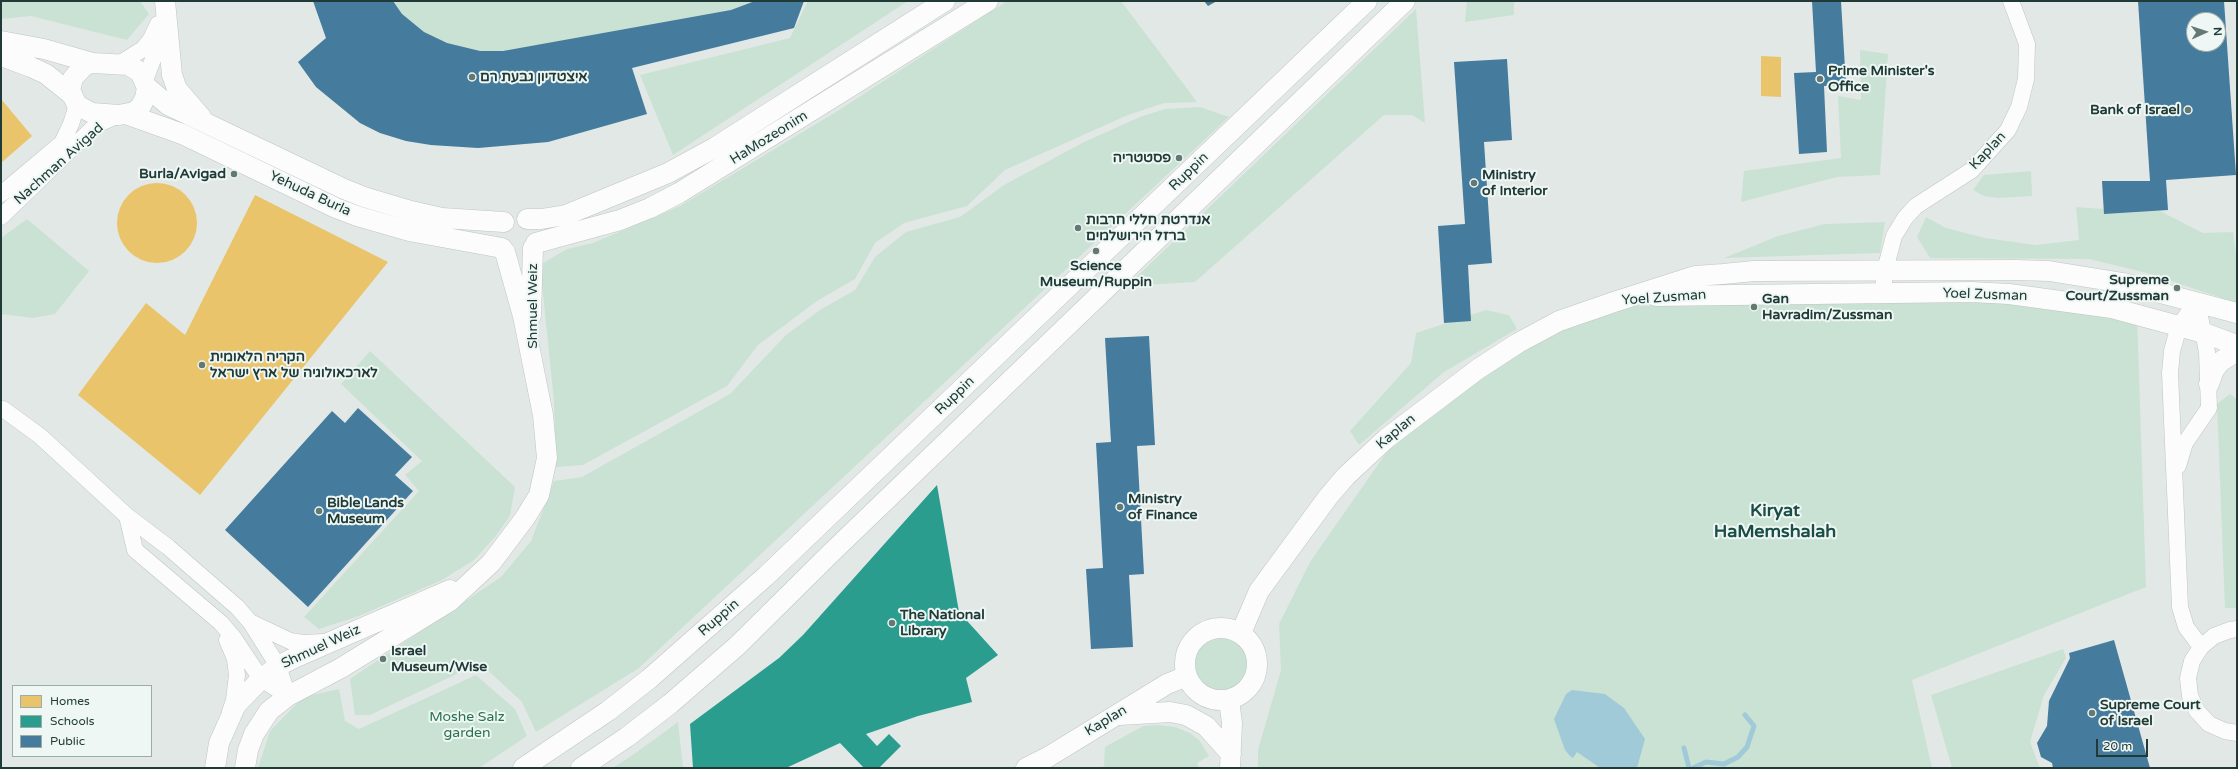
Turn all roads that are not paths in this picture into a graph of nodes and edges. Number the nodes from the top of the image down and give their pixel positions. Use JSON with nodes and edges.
{"nodes":[{"id":1,"x":165,"y":1,"type":"edge"},
{"id":2,"x":945,"y":1,"type":"edge"},
{"id":3,"x":988,"y":1,"type":"edge"},
{"id":4,"x":1367,"y":1,"type":"edge"},
{"id":5,"x":1405,"y":1,"type":"edge"},
{"id":6,"x":2011,"y":1,"type":"edge"},
{"id":7,"x":1,"y":41,"type":"edge"},
{"id":8,"x":1,"y":56,"type":"edge"},
{"id":9,"x":93,"y":63,"type":"junction"},
{"id":10,"x":119,"y":64,"type":"junction"},
{"id":11,"x":146,"y":83,"type":"junction"},
{"id":12,"x":74,"y":99,"type":"junction"},
{"id":13,"x":122,"y":115,"type":"junction"},
{"id":14,"x":208,"y":124,"type":"junction"},
{"id":15,"x":1,"y":194,"type":"edge"},
{"id":16,"x":1,"y":217,"type":"edge"},
{"id":17,"x":527,"y":219,"type":"junction"},
{"id":18,"x":504,"y":222,"type":"junction"},
{"id":19,"x":535,"y":245,"type":"junction"},
{"id":20,"x":504,"y":250,"type":"junction"},
{"id":21,"x":1885,"y":270,"type":"junction"},
{"id":22,"x":1883,"y":293,"type":"junction"},
{"id":23,"x":2197,"y":301,"type":"junction"},
{"id":24,"x":1614,"y":302,"type":"junction"},
{"id":25,"x":2237,"y":313,"type":"edge"},
{"id":26,"x":2179,"y":326,"type":"junction"},
{"id":27,"x":2204,"y":333,"type":"junction"},
{"id":28,"x":2237,"y":345,"type":"edge"},
{"id":29,"x":2237,"y":351,"type":"edge"},
{"id":30,"x":533,"y":364,"type":"junction"},
{"id":31,"x":2209,"y":384,"type":"junction"},
{"id":32,"x":3,"y":409,"type":"dead end"},
{"id":33,"x":2175,"y":501,"type":"junction"},
{"id":34,"x":127,"y":516,"type":"junction"},
{"id":35,"x":476,"y":576,"type":"junction"},
{"id":36,"x":251,"y":623,"type":"junction"},
{"id":37,"x":221,"y":624,"type":"junction"},
{"id":38,"x":2237,"y":629,"type":"edge"},
{"id":39,"x":1241,"y":633,"type":"junction"},
{"id":40,"x":330,"y":642,"type":"junction"},
{"id":41,"x":2201,"y":647,"type":"junction"},
{"id":42,"x":278,"y":666,"type":"junction"},
{"id":43,"x":1187,"y":676,"type":"junction"},
{"id":44,"x":261,"y":679,"type":"junction"},
{"id":45,"x":288,"y":696,"type":"junction"},
{"id":46,"x":1229,"y":700,"type":"junction"},
{"id":47,"x":1116,"y":715,"type":"junction"},
{"id":48,"x":227,"y":722,"type":"junction"},
{"id":49,"x":2237,"y":733,"type":"edge"},
{"id":50,"x":1230,"y":761,"type":"edge"},
{"id":51,"x":215,"y":768,"type":"edge"},
{"id":52,"x":245,"y":768,"type":"edge"},
{"id":53,"x":523,"y":768,"type":"edge"},
{"id":54,"x":581,"y":768,"type":"edge"},
{"id":55,"x":1026,"y":768,"type":"edge"}],
"edges":[{"from":1,"to":10,"type":"street"},
{"from":1,"to":11,"type":"street"},
{"from":1,"to":14,"type":"street"},
{"from":2,"to":17,"type":"street","name":"HaMozeonim"},
{"from":3,"to":19,"type":"street","name":"HaMozeonim"},
{"from":4,"to":53,"type":"street","name":"Ruppin"},
{"from":5,"to":54,"type":"street","name":"Ruppin"},
{"from":6,"to":21,"type":"street","name":"Kaplan"},
{"from":7,"to":9,"type":"street"},
{"from":8,"to":12,"type":"street"},
{"from":9,"to":10,"type":"street"},
{"from":9,"to":12,"type":"street"},
{"from":10,"to":11,"type":"street"},
{"from":11,"to":13,"type":"street"},
{"from":11,"to":14,"type":"street","name":"Yehuda Burla"},
{"from":12,"to":13,"type":"street"},
{"from":12,"to":15,"type":"street","name":"Nachman Avigad"},
{"from":13,"to":16,"type":"street","name":"Nachman Avigad"},
{"from":13,"to":20,"type":"street","name":"Yehuda Burla"},
{"from":14,"to":18,"type":"street","name":"Yehuda Burla"},
{"from":17,"to":18,"type":"street"},
{"from":17,"to":19,"type":"street"},
{"from":18,"to":20,"type":"street"},
{"from":19,"to":20,"type":"street"},
{"from":19,"to":30,"type":"street","name":"Shmuel Weiz"},
{"from":20,"to":30,"type":"street","name":"Shmuel Weiz"},
{"from":21,"to":22,"type":"street","name":"Kaplan"},
{"from":21,"to":23,"type":"street","name":"Yoel Zusman"},
{"from":21,"to":24,"type":"street","name":"Yoel Zusman"},
{"from":22,"to":24,"type":"street","name":"Yoel Zusman"},
{"from":22,"to":26,"type":"street","name":"Yoel Zusman"},
{"from":23,"to":25,"type":"street","name":"Yoel Zusman"},
{"from":23,"to":26,"type":"street"},
{"from":23,"to":27,"type":"street"},
{"from":24,"to":39,"type":"street","name":"Kaplan"},
{"from":26,"to":27,"type":"street","name":"Yoel Zusman"},
{"from":26,"to":33,"type":"street"},
{"from":27,"to":28,"type":"street","name":"Yoel Zusman"},
{"from":27,"to":31,"type":"street"},
{"from":29,"to":31,"type":"street"},
{"from":30,"to":35,"type":"street","name":"Shmuel Weiz"},
{"from":31,"to":33,"type":"street"},
{"from":32,"to":34,"type":"street"},
{"from":33,"to":41,"type":"street"},
{"from":34,"to":36,"type":"street"},
{"from":34,"to":37,"type":"street"},
{"from":35,"to":40,"type":"street","name":"Shmuel Weiz"},
{"from":35,"to":45,"type":"street","name":"Shmuel Weiz"},
{"from":36,"to":40,"type":"street"},
{"from":36,"to":42,"type":"street"},
{"from":37,"to":44,"type":"street"},
{"from":37,"to":48,"type":"street"},
{"from":38,"to":41,"type":"street"},
{"from":39,"to":43,"type":"street"},
{"from":39,"to":46,"type":"street"},
{"from":40,"to":42,"type":"street","name":"Shmuel Weiz"},
{"from":41,"to":49,"type":"street"},
{"from":42,"to":44,"type":"street","name":"Shmuel Weiz"},
{"from":42,"to":45,"type":"street"},
{"from":43,"to":46,"type":"street"},
{"from":43,"to":47,"type":"street","name":"Kaplan"},
{"from":44,"to":45,"type":"street"},
{"from":44,"to":48,"type":"street","name":"Shmuel Weiz"},
{"from":45,"to":52,"type":"street","name":"Shmuel Weiz"},
{"from":46,"to":50,"type":"street"},
{"from":47,"to":50,"type":"street"},
{"from":47,"to":55,"type":"street","name":"Kaplan"},
{"from":48,"to":51,"type":"street","name":"Shmuel Weiz"}]}
